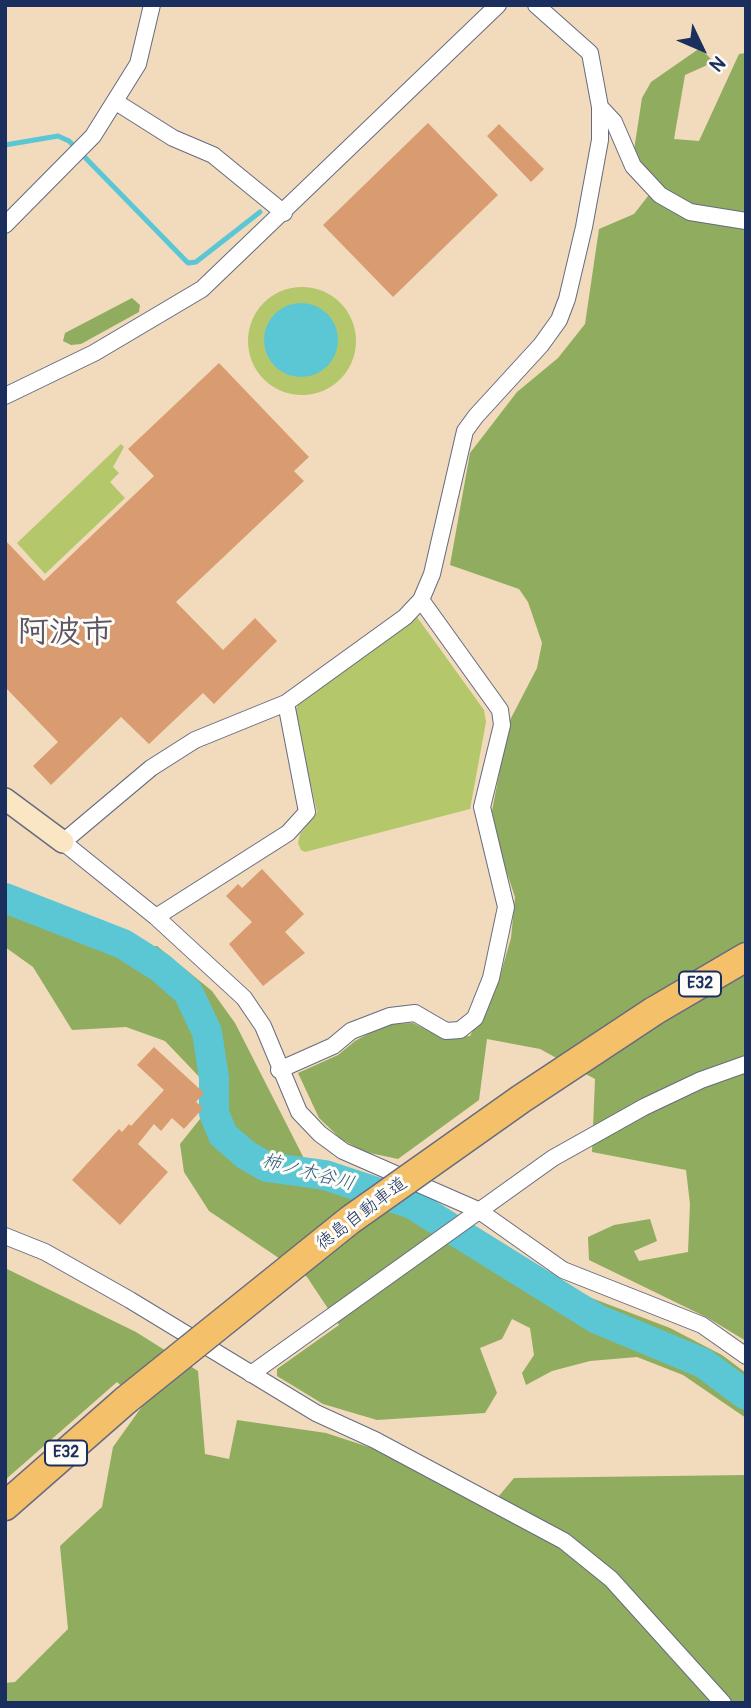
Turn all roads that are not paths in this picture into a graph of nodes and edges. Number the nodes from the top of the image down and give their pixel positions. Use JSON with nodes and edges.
{"nodes":[{"id":1,"x":152,"y":5,"type":"edge"},
{"id":2,"x":498,"y":5,"type":"edge"},
{"id":3,"x":536,"y":5,"type":"edge"},
{"id":4,"x":116,"y":102,"type":"junction"},
{"id":5,"x":600,"y":107,"type":"junction"},
{"id":6,"x":284,"y":213,"type":"junction"},
{"id":7,"x":746,"y":221,"type":"edge"},
{"id":8,"x":5,"y":225,"type":"edge"},
{"id":9,"x":5,"y":396,"type":"edge"},
{"id":10,"x":421,"y":600,"type":"junction"},
{"id":11,"x":286,"y":703,"type":"junction"},
{"id":12,"x":5,"y":799,"type":"edge"},
{"id":13,"x":63,"y":842,"type":"junction"},
{"id":14,"x":156,"y":917,"type":"junction"},
{"id":15,"x":746,"y":957,"type":"edge"},
{"id":16,"x":746,"y":1064,"type":"edge"},
{"id":17,"x":279,"y":1070,"type":"junction"},
{"id":18,"x":478,"y":1210,"type":"junction"},
{"id":19,"x":5,"y":1236,"type":"edge"},
{"id":20,"x":746,"y":1356,"type":"edge"},
{"id":21,"x":251,"y":1374,"type":"junction"},
{"id":22,"x":5,"y":1506,"type":"edge"},
{"id":23,"x":723,"y":1703,"type":"edge"}],
"edges":[{"from":1,"to":4,"type":"street"},
{"from":2,"to":6,"type":"street"},
{"from":3,"to":5,"type":"street"},
{"from":4,"to":6,"type":"street"},
{"from":4,"to":8,"type":"street"},
{"from":5,"to":7,"type":"street"},
{"from":5,"to":10,"type":"street"},
{"from":6,"to":9,"type":"street"},
{"from":10,"to":11,"type":"street"},
{"from":10,"to":17,"type":"street"},
{"from":11,"to":13,"type":"street"},
{"from":11,"to":14,"type":"street"},
{"from":12,"to":13,"type":"street"},
{"from":13,"to":14,"type":"street"},
{"from":14,"to":17,"type":"street"},
{"from":15,"to":22,"type":"highway","name":"徳島自動車道","number":"E32","bridge":true},
{"from":16,"to":18,"type":"street"},
{"from":17,"to":18,"type":"street"},
{"from":18,"to":20,"type":"street"},
{"from":18,"to":21,"type":"street"},
{"from":19,"to":21,"type":"street"},
{"from":21,"to":23,"type":"street"}]}
